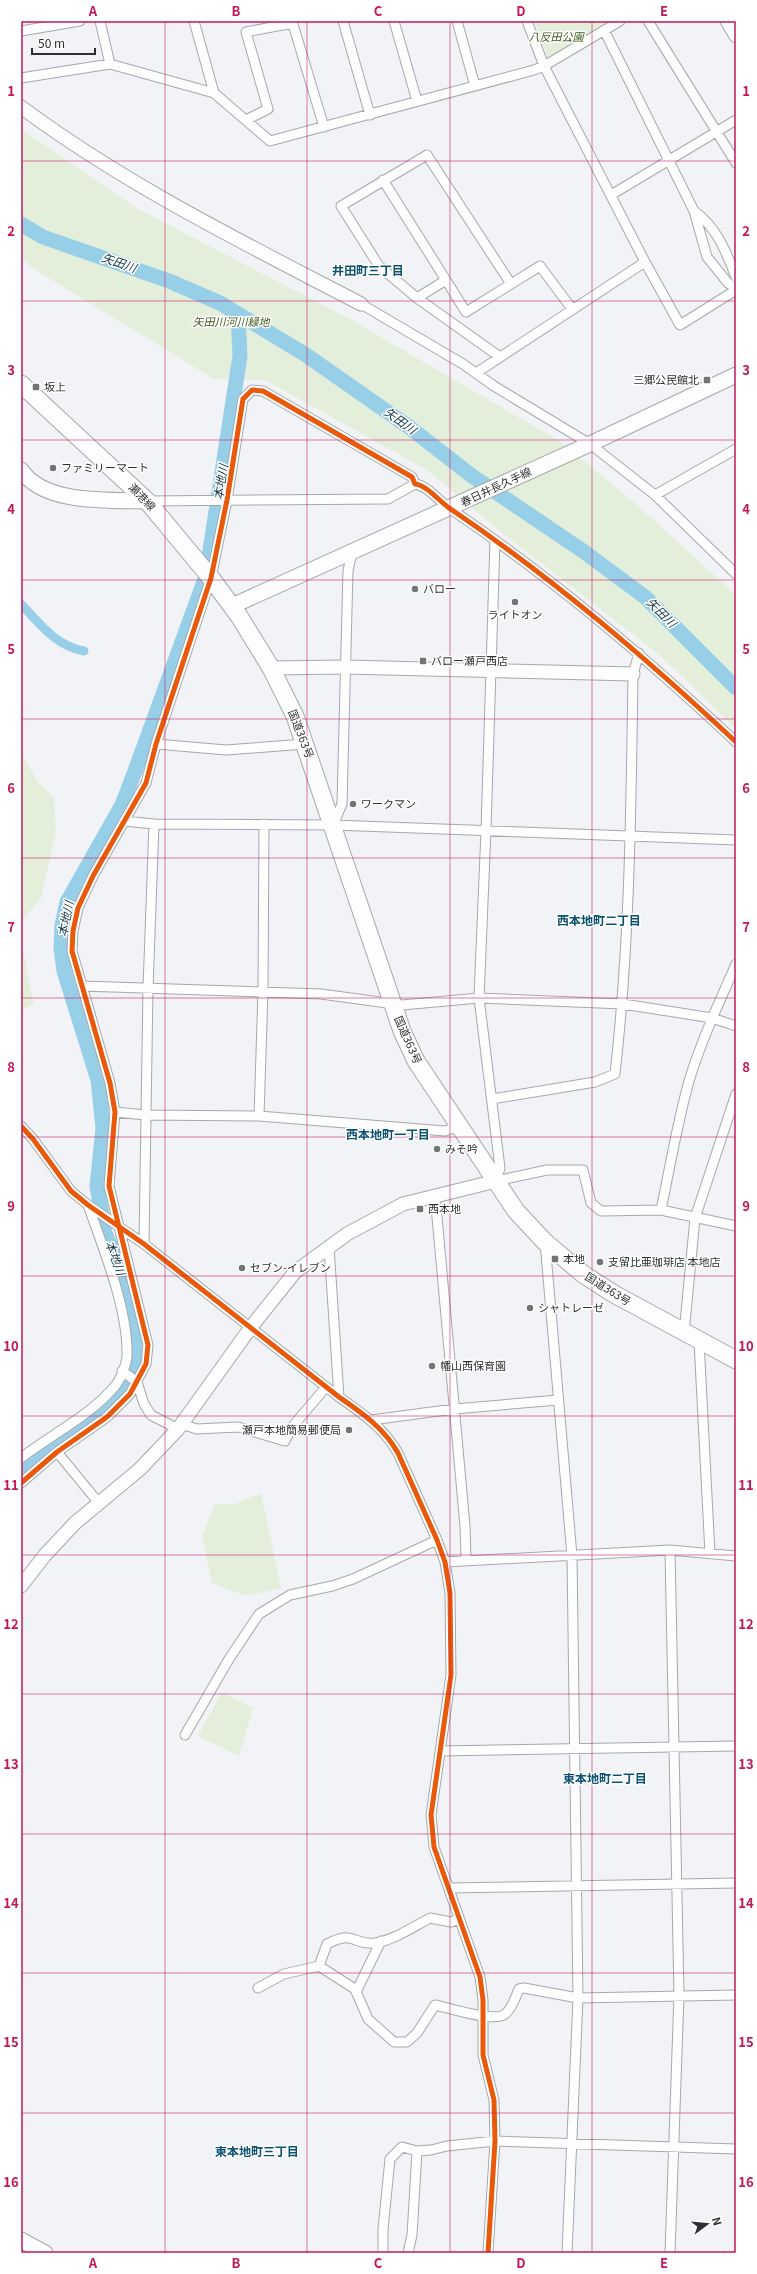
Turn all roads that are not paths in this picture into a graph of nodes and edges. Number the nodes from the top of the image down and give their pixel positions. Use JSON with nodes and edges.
{"nodes":[{"id":1,"x":80,"y":21,"type":"edge"},
{"id":2,"x":100,"y":21,"type":"edge"},
{"id":3,"x":194,"y":21,"type":"edge"},
{"id":4,"x":343,"y":21,"type":"edge"},
{"id":5,"x":394,"y":21,"type":"edge"},
{"id":6,"x":457,"y":21,"type":"edge"},
{"id":7,"x":527,"y":21,"type":"edge"},
{"id":8,"x":620,"y":21,"type":"edge"},
{"id":9,"x":648,"y":21,"type":"edge"},
{"id":10,"x":727,"y":21,"type":"edge"},
{"id":11,"x":293,"y":22,"type":"edge"},
{"id":12,"x":604,"y":30,"type":"junction"},
{"id":13,"x":21,"y":31,"type":"edge"},
{"id":14,"x":736,"y":36,"type":"edge"},
{"id":15,"x":110,"y":64,"type":"junction"},
{"id":16,"x":544,"y":66,"type":"junction"},
{"id":17,"x":21,"y":78,"type":"edge"},
{"id":18,"x":476,"y":86,"type":"junction"},
{"id":19,"x":214,"y":93,"type":"junction"},
{"id":20,"x":417,"y":101,"type":"junction"},
{"id":21,"x":21,"y":107,"type":"edge"},
{"id":22,"x":370,"y":116,"type":"junction"},
{"id":23,"x":246,"y":120,"type":"junction"},
{"id":24,"x":736,"y":120,"type":"edge"},
{"id":25,"x":324,"y":127,"type":"junction"},
{"id":26,"x":718,"y":133,"type":"junction"},
{"id":27,"x":669,"y":160,"type":"junction"},
{"id":28,"x":736,"y":163,"type":"edge"},
{"id":29,"x":383,"y":180,"type":"junction"},
{"id":30,"x":611,"y":195,"type":"junction"},
{"id":31,"x":694,"y":211,"type":"junction"},
{"id":32,"x":645,"y":262,"type":"junction"},
{"id":33,"x":736,"y":277,"type":"edge"},
{"id":34,"x":446,"y":280,"type":"junction"},
{"id":35,"x":511,"y":284,"type":"junction"},
{"id":36,"x":736,"y":289,"type":"edge"},
{"id":37,"x":417,"y":298,"type":"junction"},
{"id":38,"x":361,"y":304,"type":"joint"},
{"id":39,"x":572,"y":309,"type":"junction"},
{"id":40,"x":500,"y":357,"type":"junction"},
{"id":41,"x":476,"y":373,"type":"junction"},
{"id":42,"x":736,"y":375,"type":"edge"},
{"id":43,"x":21,"y":384,"type":"edge"},
{"id":44,"x":588,"y":445,"type":"junction"},
{"id":45,"x":735,"y":453,"type":"edge"},
{"id":46,"x":21,"y":470,"type":"edge"},
{"id":47,"x":415,"y":484,"type":"junction"},
{"id":48,"x":655,"y":495,"type":"junction"},
{"id":49,"x":227,"y":500,"type":"junction"},
{"id":50,"x":147,"y":501,"type":"junction"},
{"id":51,"x":453,"y":507,"type":"junction"},
{"id":52,"x":496,"y":540,"type":"junction"},
{"id":53,"x":352,"y":552,"type":"junction"},
{"id":54,"x":207,"y":572,"type":"junction"},
{"id":55,"x":736,"y":574,"type":"edge"},
{"id":56,"x":232,"y":606,"type":"junction"},
{"id":57,"x":639,"y":653,"type":"junction"},
{"id":58,"x":345,"y":667,"type":"junction"},
{"id":59,"x":271,"y":668,"type":"junction"},
{"id":60,"x":491,"y":671,"type":"junction"},
{"id":61,"x":633,"y":674,"type":"junction"},
{"id":62,"x":736,"y":742,"type":"edge"},
{"id":63,"x":156,"y":744,"type":"junction"},
{"id":64,"x":305,"y":744,"type":"junction"},
{"id":65,"x":124,"y":821,"type":"junction"},
{"id":66,"x":154,"y":824,"type":"junction"},
{"id":67,"x":264,"y":824,"type":"junction"},
{"id":68,"x":333,"y":825,"type":"junction"},
{"id":69,"x":486,"y":830,"type":"junction"},
{"id":70,"x":630,"y":836,"type":"junction"},
{"id":71,"x":736,"y":840,"type":"edge"},
{"id":72,"x":736,"y":964,"type":"edge"},
{"id":73,"x":82,"y":986,"type":"junction"},
{"id":74,"x":148,"y":988,"type":"junction"},
{"id":75,"x":263,"y":992,"type":"junction"},
{"id":76,"x":479,"y":998,"type":"junction"},
{"id":77,"x":393,"y":1004,"type":"junction"},
{"id":78,"x":623,"y":1004,"type":"junction"},
{"id":79,"x":712,"y":1018,"type":"junction"},
{"id":80,"x":736,"y":1026,"type":"edge"},
{"id":81,"x":736,"y":1094,"type":"edge"},
{"id":82,"x":492,"y":1098,"type":"junction"},
{"id":83,"x":115,"y":1112,"type":"junction"},
{"id":84,"x":146,"y":1115,"type":"junction"},
{"id":85,"x":260,"y":1116,"type":"junction"},
{"id":86,"x":460,"y":1126,"type":"junction"},
{"id":87,"x":23,"y":1131,"type":"edge"},
{"id":88,"x":496,"y":1181,"type":"junction"},
{"id":89,"x":435,"y":1195,"type":"junction"},
{"id":90,"x":88,"y":1205,"type":"junction"},
{"id":91,"x":661,"y":1210,"type":"junction"},
{"id":92,"x":695,"y":1218,"type":"junction"},
{"id":93,"x":736,"y":1226,"type":"edge"},
{"id":94,"x":121,"y":1228,"type":"junction"},
{"id":95,"x":545,"y":1242,"type":"junction"},
{"id":96,"x":144,"y":1244,"type":"junction"},
{"id":97,"x":329,"y":1247,"type":"junction"},
{"id":98,"x":251,"y":1327,"type":"junction"},
{"id":99,"x":682,"y":1331,"type":"junction"},
{"id":100,"x":699,"y":1341,"type":"junction"},
{"id":101,"x":736,"y":1360,"type":"edge"},
{"id":102,"x":122,"y":1371,"type":"junction"},
{"id":103,"x":137,"y":1382,"type":"junction"},
{"id":104,"x":326,"y":1387,"type":"junction"},
{"id":105,"x":339,"y":1397,"type":"junction"},
{"id":106,"x":558,"y":1400,"type":"junction"},
{"id":107,"x":454,"y":1409,"type":"junction"},
{"id":108,"x":371,"y":1420,"type":"junction"},
{"id":109,"x":180,"y":1427,"type":"junction"},
{"id":110,"x":57,"y":1452,"type":"junction"},
{"id":111,"x":21,"y":1458,"type":"edge"},
{"id":112,"x":21,"y":1483,"type":"edge"},
{"id":113,"x":98,"y":1502,"type":"junction"},
{"id":114,"x":438,"y":1540,"type":"junction"},
{"id":115,"x":670,"y":1550,"type":"junction"},
{"id":116,"x":710,"y":1554,"type":"junction"},
{"id":117,"x":572,"y":1556,"type":"junction"},
{"id":118,"x":736,"y":1556,"type":"edge"},
{"id":119,"x":466,"y":1560,"type":"junction"},
{"id":120,"x":446,"y":1562,"type":"junction"},
{"id":121,"x":21,"y":1586,"type":"edge"},
{"id":122,"x":185,"y":1734,"type":"dead end"},
{"id":123,"x":736,"y":1746,"type":"edge"},
{"id":124,"x":673,"y":1747,"type":"junction"},
{"id":125,"x":573,"y":1749,"type":"junction"},
{"id":126,"x":442,"y":1751,"type":"junction"},
{"id":127,"x":736,"y":1883,"type":"edge"},
{"id":128,"x":677,"y":1884,"type":"junction"},
{"id":129,"x":576,"y":1886,"type":"junction"},
{"id":130,"x":449,"y":1888,"type":"junction"},
{"id":131,"x":459,"y":1919,"type":"junction"},
{"id":132,"x":382,"y":1941,"type":"junction"},
{"id":133,"x":319,"y":1966,"type":"junction"},
{"id":134,"x":258,"y":1988,"type":"dead end"},
{"id":135,"x":356,"y":1992,"type":"junction"},
{"id":136,"x":736,"y":1994,"type":"edge"},
{"id":137,"x":679,"y":1995,"type":"junction"},
{"id":138,"x":578,"y":1998,"type":"junction"},
{"id":139,"x":483,"y":2016,"type":"junction"},
{"id":140,"x":495,"y":2141,"type":"junction"},
{"id":141,"x":572,"y":2142,"type":"junction"},
{"id":142,"x":673,"y":2146,"type":"junction"},
{"id":143,"x":736,"y":2149,"type":"edge"},
{"id":144,"x":417,"y":2151,"type":"junction"},
{"id":145,"x":21,"y":2240,"type":"edge"},
{"id":146,"x":46,"y":2253,"type":"edge"},
{"id":147,"x":384,"y":2253,"type":"edge"},
{"id":148,"x":408,"y":2253,"type":"edge"},
{"id":149,"x":488,"y":2253,"type":"edge"},
{"id":150,"x":567,"y":2253,"type":"edge"},
{"id":151,"x":670,"y":2253,"type":"edge"}],
"edges":[{"from":1,"to":13,"type":"street"},
{"from":2,"to":15,"type":"street"},
{"from":3,"to":19,"type":"street"},
{"from":4,"to":22,"type":"street"},
{"from":5,"to":20,"type":"street"},
{"from":6,"to":18,"type":"street"},
{"from":7,"to":16,"type":"street"},
{"from":8,"to":12,"type":"street"},
{"from":9,"to":26,"type":"street"},
{"from":10,"to":14,"type":"street"},
{"from":11,"to":23,"type":"street"},
{"from":11,"to":25,"type":"street"},
{"from":12,"to":16,"type":"street"},
{"from":12,"to":27,"type":"street"},
{"from":15,"to":17,"type":"street"},
{"from":15,"to":19,"type":"street"},
{"from":16,"to":18,"type":"street"},
{"from":16,"to":30,"type":"street"},
{"from":18,"to":20,"type":"street"},
{"from":19,"to":23,"type":"street"},
{"from":20,"to":22,"type":"street"},
{"from":21,"to":38,"type":"street"},
{"from":22,"to":25,"type":"street"},
{"from":23,"to":25,"type":"street"},
{"from":24,"to":26,"type":"street"},
{"from":26,"to":27,"type":"street"},
{"from":26,"to":28,"type":"street"},
{"from":27,"to":30,"type":"street"},
{"from":27,"to":31,"type":"street"},
{"from":29,"to":34,"type":"street"},
{"from":29,"to":35,"type":"street"},
{"from":29,"to":37,"type":"street"},
{"from":30,"to":32,"type":"street"},
{"from":31,"to":33,"type":"street"},
{"from":31,"to":36,"type":"street"},
{"from":32,"to":36,"type":"street"},
{"from":32,"to":39,"type":"street"},
{"from":34,"to":35,"type":"street"},
{"from":34,"to":37,"type":"street"},
{"from":35,"to":39,"type":"street"},
{"from":37,"to":40,"type":"street"},
{"from":38,"to":41,"type":"street"},
{"from":39,"to":40,"type":"street"},
{"from":40,"to":41,"type":"street"},
{"from":41,"to":44,"type":"street"},
{"from":42,"to":44,"type":"main road","name":"春日井長久手線"},
{"from":43,"to":50,"type":"highway","name":"瀬港線"},
{"from":44,"to":48,"type":"street"},
{"from":44,"to":51,"type":"main road","name":"春日井長久手線"},
{"from":45,"to":48,"type":"street"},
{"from":46,"to":50,"type":"main road"},
{"from":47,"to":49,"type":"street"},
{"from":47,"to":49,"type":"street"},
{"from":47,"to":51,"type":"street"},
{"from":48,"to":55,"type":"street"},
{"from":49,"to":50,"type":"street"},
{"from":49,"to":54,"type":"street"},
{"from":50,"to":54,"type":"highway","name":"瀬港線"},
{"from":51,"to":52,"type":"street"},
{"from":51,"to":53,"type":"main road","name":"春日井長久手線"},
{"from":52,"to":57,"type":"street"},
{"from":52,"to":60,"type":"street"},
{"from":53,"to":56,"type":"main road","name":"春日井長久手線"},
{"from":53,"to":58,"type":"street"},
{"from":54,"to":56,"type":"highway","name":"瀬港線"},
{"from":54,"to":63,"type":"street"},
{"from":56,"to":59,"type":"highway","name":"国道363号"},
{"from":57,"to":61,"type":"street"},
{"from":57,"to":62,"type":"street"},
{"from":58,"to":59,"type":"street"},
{"from":58,"to":60,"type":"street"},
{"from":58,"to":68,"type":"street"},
{"from":59,"to":64,"type":"highway","name":"国道363号"},
{"from":60,"to":61,"type":"street"},
{"from":60,"to":69,"type":"street"},
{"from":61,"to":70,"type":"street"},
{"from":63,"to":64,"type":"street"},
{"from":63,"to":65,"type":"street"},
{"from":64,"to":68,"type":"highway","name":"国道363号"},
{"from":65,"to":66,"type":"street"},
{"from":65,"to":73,"type":"street"},
{"from":66,"to":67,"type":"street"},
{"from":66,"to":74,"type":"street"},
{"from":67,"to":68,"type":"street"},
{"from":67,"to":75,"type":"street"},
{"from":68,"to":69,"type":"street"},
{"from":68,"to":77,"type":"highway","name":"国道363号"},
{"from":69,"to":70,"type":"street"},
{"from":69,"to":76,"type":"street"},
{"from":70,"to":71,"type":"street"},
{"from":70,"to":78,"type":"street"},
{"from":72,"to":79,"type":"street"},
{"from":73,"to":74,"type":"street"},
{"from":73,"to":83,"type":"street"},
{"from":74,"to":75,"type":"street"},
{"from":74,"to":84,"type":"street"},
{"from":75,"to":77,"type":"street"},
{"from":75,"to":85,"type":"street"},
{"from":76,"to":77,"type":"street"},
{"from":76,"to":78,"type":"street"},
{"from":76,"to":82,"type":"street"},
{"from":77,"to":86,"type":"highway","name":"国道363号"},
{"from":78,"to":79,"type":"street"},
{"from":78,"to":82,"type":"street"},
{"from":79,"to":80,"type":"street"},
{"from":79,"to":91,"type":"street"},
{"from":81,"to":92,"type":"street"},
{"from":82,"to":88,"type":"street"},
{"from":83,"to":84,"type":"street"},
{"from":83,"to":94,"type":"street"},
{"from":84,"to":85,"type":"street"},
{"from":84,"to":96,"type":"street"},
{"from":85,"to":86,"type":"street"},
{"from":86,"to":88,"type":"highway","name":"国道363号"},
{"from":87,"to":90,"type":"street"},
{"from":88,"to":89,"type":"street"},
{"from":88,"to":91,"type":"street"},
{"from":88,"to":95,"type":"highway","name":"国道363号"},
{"from":89,"to":97,"type":"street"},
{"from":89,"to":107,"type":"street"},
{"from":90,"to":94,"type":"street"},
{"from":90,"to":102,"type":"street"},
{"from":91,"to":92,"type":"street"},
{"from":92,"to":93,"type":"street"},
{"from":92,"to":99,"type":"street"},
{"from":94,"to":96,"type":"street"},
{"from":94,"to":103,"type":"street"},
{"from":95,"to":99,"type":"highway","name":"国道363号"},
{"from":95,"to":106,"type":"street"},
{"from":96,"to":98,"type":"street"},
{"from":97,"to":98,"type":"street"},
{"from":97,"to":105,"type":"street"},
{"from":98,"to":104,"type":"street"},
{"from":98,"to":109,"type":"street"},
{"from":99,"to":100,"type":"highway","name":"国道363号"},
{"from":100,"to":101,"type":"highway","name":"国道363号"},
{"from":100,"to":116,"type":"street"},
{"from":102,"to":103,"type":"street"},
{"from":102,"to":111,"type":"street"},
{"from":103,"to":109,"type":"street"},
{"from":103,"to":110,"type":"street"},
{"from":104,"to":105,"type":"street"},
{"from":104,"to":109,"type":"street"},
{"from":105,"to":108,"type":"street"},
{"from":106,"to":107,"type":"street"},
{"from":106,"to":117,"type":"street"},
{"from":107,"to":108,"type":"street"},
{"from":107,"to":119,"type":"street"},
{"from":108,"to":114,"type":"street"},
{"from":109,"to":113,"type":"street"},
{"from":110,"to":112,"type":"street"},
{"from":110,"to":113,"type":"street"},
{"from":113,"to":121,"type":"street"},
{"from":114,"to":120,"type":"street"},
{"from":114,"to":122,"type":"street"},
{"from":115,"to":116,"type":"street"},
{"from":115,"to":117,"type":"street"},
{"from":115,"to":124,"type":"street"},
{"from":116,"to":118,"type":"street"},
{"from":117,"to":119,"type":"street"},
{"from":117,"to":125,"type":"street"},
{"from":119,"to":120,"type":"street"},
{"from":120,"to":126,"type":"street"},
{"from":123,"to":124,"type":"street"},
{"from":124,"to":125,"type":"street"},
{"from":124,"to":128,"type":"street"},
{"from":125,"to":126,"type":"street"},
{"from":125,"to":129,"type":"street"},
{"from":126,"to":130,"type":"street"},
{"from":127,"to":128,"type":"street"},
{"from":128,"to":129,"type":"street"},
{"from":128,"to":137,"type":"street"},
{"from":129,"to":130,"type":"street"},
{"from":129,"to":138,"type":"street"},
{"from":130,"to":131,"type":"street"},
{"from":131,"to":132,"type":"street"},
{"from":131,"to":139,"type":"street"},
{"from":132,"to":133,"type":"street"},
{"from":132,"to":135,"type":"street"},
{"from":133,"to":134,"type":"street"},
{"from":133,"to":135,"type":"street"},
{"from":135,"to":139,"type":"street"},
{"from":136,"to":137,"type":"street"},
{"from":137,"to":138,"type":"street"},
{"from":137,"to":142,"type":"street"},
{"from":138,"to":139,"type":"street"},
{"from":138,"to":141,"type":"street"},
{"from":139,"to":140,"type":"street"},
{"from":140,"to":141,"type":"street"},
{"from":140,"to":144,"type":"street"},
{"from":140,"to":149,"type":"street"},
{"from":141,"to":142,"type":"street"},
{"from":141,"to":150,"type":"street"},
{"from":142,"to":143,"type":"street"},
{"from":142,"to":151,"type":"street"},
{"from":144,"to":147,"type":"street"},
{"from":144,"to":148,"type":"street"},
{"from":145,"to":146,"type":"main road"}]}
